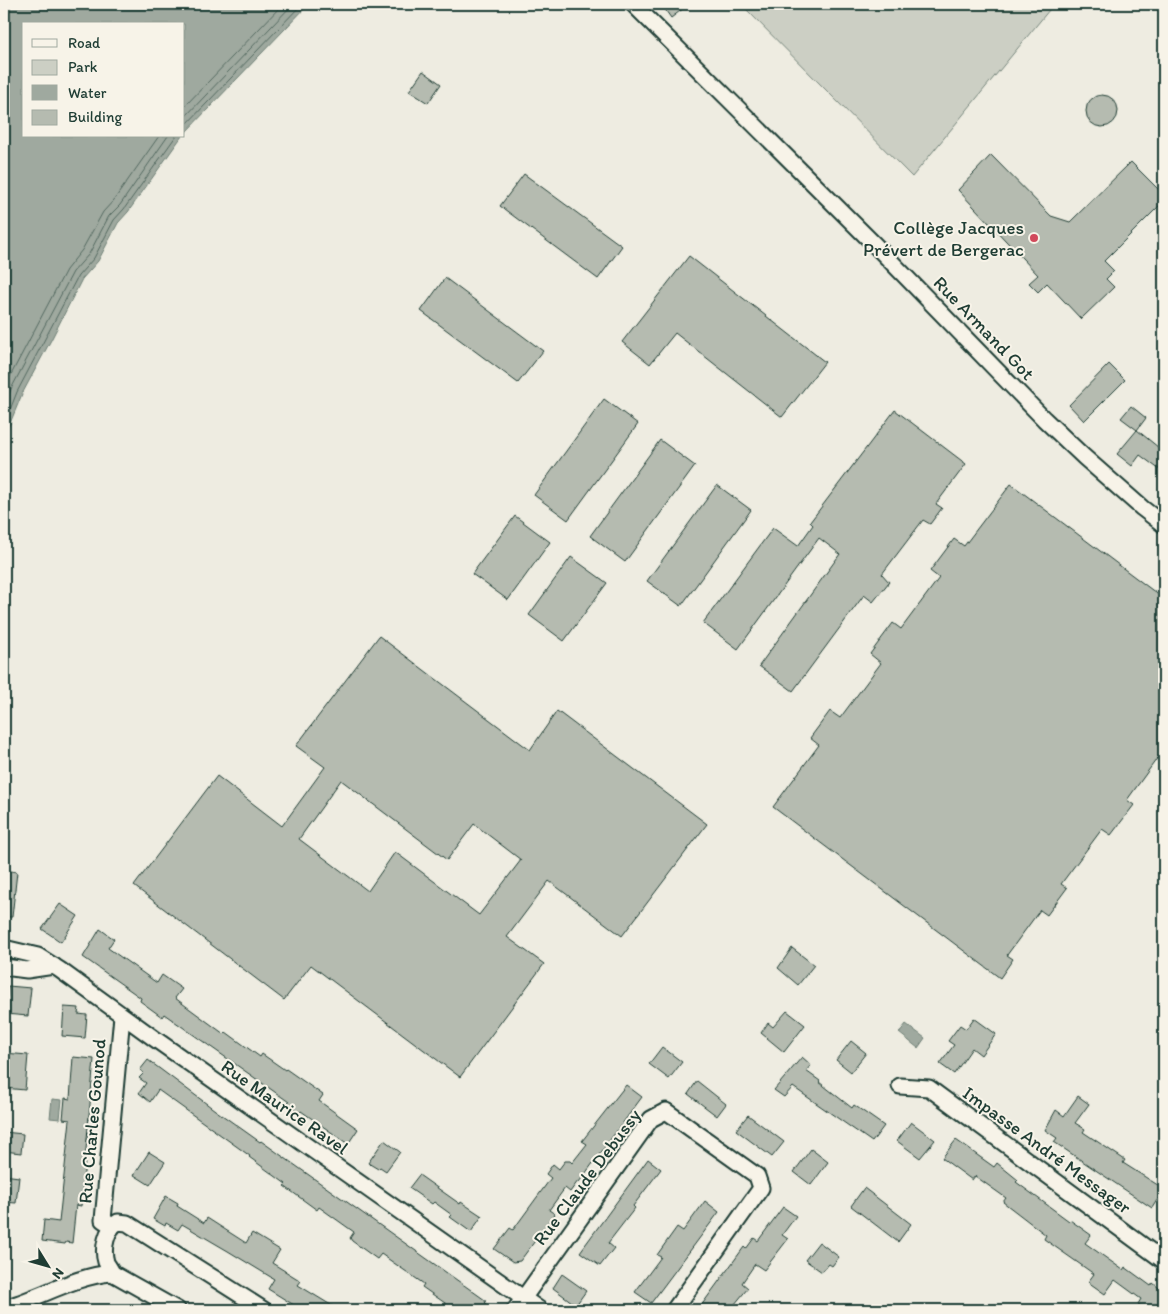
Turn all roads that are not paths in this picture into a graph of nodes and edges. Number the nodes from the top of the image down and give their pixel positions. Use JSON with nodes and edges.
{"nodes":[{"id":1,"x":633,"y":4,"type":"edge"},
{"id":2,"x":1164,"y":525,"type":"edge"},
{"id":3,"x":4,"y":948,"type":"edge"},
{"id":4,"x":54,"y":966,"type":"junction"},
{"id":5,"x":4,"y":967,"type":"edge"},
{"id":6,"x":122,"y":1016,"type":"junction"},
{"id":7,"x":900,"y":1086,"type":"dead end"},
{"id":8,"x":112,"y":1226,"type":"junction"},
{"id":9,"x":1164,"y":1261,"type":"edge"},
{"id":10,"x":112,"y":1273,"type":"junction"},
{"id":11,"x":518,"y":1304,"type":"edge"},
{"id":12,"x":4,"y":1308,"type":"edge"},
{"id":13,"x":178,"y":1310,"type":"edge"},
{"id":14,"x":264,"y":1310,"type":"edge"},
{"id":15,"x":540,"y":1310,"type":"edge"},
{"id":16,"x":674,"y":1310,"type":"edge"}],
"edges":[{"from":1,"to":2,"type":"street","name":"Rue Armand Got"},
{"from":3,"to":4,"type":"street","name":"Rue Maurice Ravel"},
{"from":4,"to":5,"type":"street"},
{"from":4,"to":6,"type":"street","name":"Rue Maurice Ravel"},
{"from":6,"to":8,"type":"street","name":"Rue Charles Gounod"},
{"from":6,"to":11,"type":"street","name":"Rue Maurice Ravel"},
{"from":7,"to":9,"type":"street","name":"Impasse André Messager"},
{"from":8,"to":10,"type":"street"},
{"from":8,"to":14,"type":"street"},
{"from":10,"to":12,"type":"street"},
{"from":10,"to":13,"type":"street"},
{"from":11,"to":15,"type":"street","name":"Rue Maurice Ravel"},
{"from":11,"to":16,"type":"street","name":"Rue Claude Debussy"}]}
